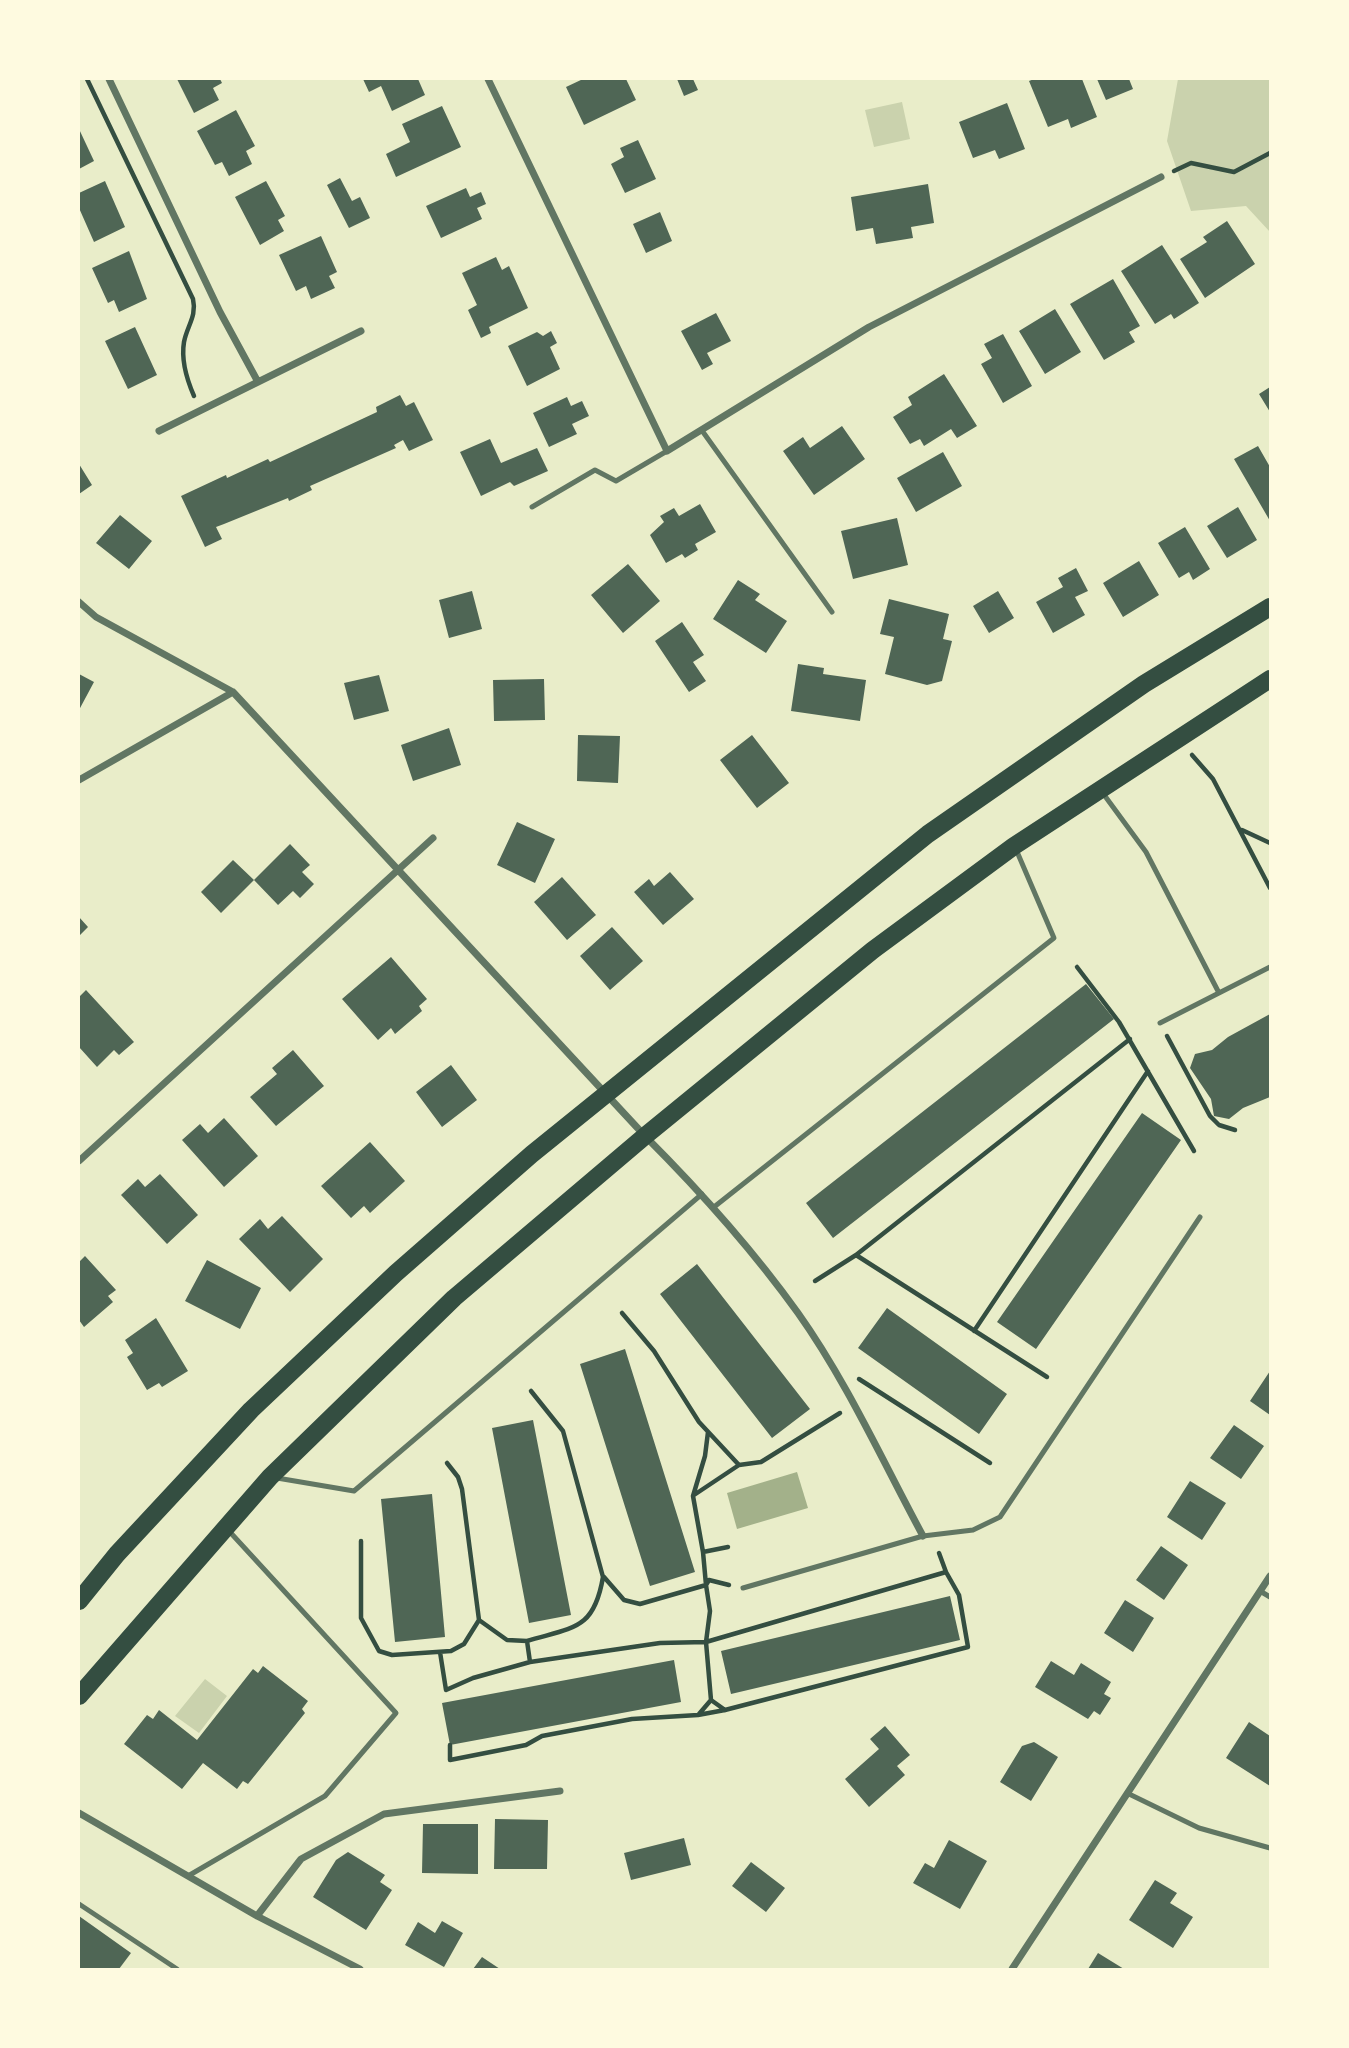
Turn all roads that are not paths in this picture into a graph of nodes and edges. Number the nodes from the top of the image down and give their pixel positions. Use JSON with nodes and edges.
{"nodes":[{"id":1,"x":109,"y":79,"type":"edge"},
{"id":2,"x":488,"y":79,"type":"edge"},
{"id":3,"x":1161,"y":177,"type":"road end"},
{"id":4,"x":361,"y":331,"type":"dead end"},
{"id":5,"x":258,"y":382,"type":"junction"},
{"id":6,"x":159,"y":431,"type":"dead end"},
{"id":7,"x":703,"y":432,"type":"junction"},
{"id":8,"x":667,"y":451,"type":"junction"},
{"id":9,"x":532,"y":507,"type":"dead end"},
{"id":10,"x":79,"y":602,"type":"edge"},
{"id":11,"x":1270,"y":607,"type":"edge"},
{"id":12,"x":832,"y":612,"type":"dead end"},
{"id":13,"x":1270,"y":679,"type":"edge"},
{"id":14,"x":233,"y":692,"type":"junction"},
{"id":15,"x":79,"y":780,"type":"edge"},
{"id":16,"x":1101,"y":790,"type":"junction"},
{"id":17,"x":433,"y":838,"type":"dead end"},
{"id":18,"x":1014,"y":846,"type":"junction"},
{"id":19,"x":399,"y":871,"type":"junction"},
{"id":20,"x":1270,"y":967,"type":"edge"},
{"id":21,"x":1219,"y":993,"type":"junction"},
{"id":22,"x":1160,"y":1023,"type":"road end"},
{"id":23,"x":606,"y":1094,"type":"junction"},
{"id":24,"x":645,"y":1136,"type":"junction"},
{"id":25,"x":79,"y":1161,"type":"edge"},
{"id":26,"x":703,"y":1193,"type":"junction"},
{"id":27,"x":714,"y":1207,"type":"junction"},
{"id":28,"x":1200,"y":1217,"type":"dead end"},
{"id":29,"x":270,"y":1477,"type":"junction"},
{"id":30,"x":225,"y":1526,"type":"junction"},
{"id":31,"x":923,"y":1536,"type":"junction"},
{"id":32,"x":1270,"y":1576,"type":"edge"},
{"id":33,"x":743,"y":1588,"type":"road end"},
{"id":34,"x":1260,"y":1591,"type":"junction"},
{"id":35,"x":1270,"y":1597,"type":"edge"},
{"id":36,"x":79,"y":1601,"type":"edge"},
{"id":37,"x":79,"y":1696,"type":"edge"},
{"id":38,"x":560,"y":1791,"type":"dead end"},
{"id":39,"x":1127,"y":1793,"type":"junction"},
{"id":40,"x":79,"y":1812,"type":"edge"},
{"id":41,"x":1270,"y":1848,"type":"edge"},
{"id":42,"x":188,"y":1876,"type":"junction"},
{"id":43,"x":79,"y":1904,"type":"edge"},
{"id":44,"x":257,"y":1916,"type":"junction"},
{"id":45,"x":178,"y":1968,"type":"edge"},
{"id":46,"x":360,"y":1969,"type":"edge"},
{"id":47,"x":1012,"y":1969,"type":"edge"}],
"edges":[{"from":1,"to":5,"type":"street"},
{"from":2,"to":8,"type":"street"},
{"from":3,"to":7,"type":"street"},
{"from":4,"to":5,"type":"street"},
{"from":5,"to":6,"type":"street"},
{"from":7,"to":8,"type":"street"},
{"from":7,"to":12,"type":"lane"},
{"from":8,"to":9,"type":"lane"},
{"from":10,"to":14,"type":"street"},
{"from":11,"to":23,"type":"main road"},
{"from":13,"to":16,"type":"main road"},
{"from":14,"to":15,"type":"street"},
{"from":14,"to":19,"type":"street"},
{"from":16,"to":18,"type":"main road"},
{"from":16,"to":21,"type":"lane"},
{"from":17,"to":19,"type":"street"},
{"from":18,"to":24,"type":"main road"},
{"from":18,"to":27,"type":"lane"},
{"from":19,"to":23,"type":"street"},
{"from":19,"to":25,"type":"street"},
{"from":20,"to":21,"type":"lane"},
{"from":21,"to":22,"type":"lane"},
{"from":23,"to":24,"type":"street"},
{"from":23,"to":36,"type":"main road"},
{"from":24,"to":26,"type":"street"},
{"from":24,"to":29,"type":"main road"},
{"from":26,"to":27,"type":"street"},
{"from":26,"to":29,"type":"lane"},
{"from":27,"to":31,"type":"street"},
{"from":28,"to":31,"type":"lane"},
{"from":29,"to":30,"type":"main road"},
{"from":30,"to":37,"type":"main road"},
{"from":30,"to":42,"type":"lane"},
{"from":31,"to":33,"type":"lane"},
{"from":32,"to":34,"type":"street"},
{"from":34,"to":35,"type":"lane"},
{"from":34,"to":39,"type":"street"},
{"from":38,"to":44,"type":"street"},
{"from":39,"to":41,"type":"lane"},
{"from":39,"to":47,"type":"street"},
{"from":40,"to":42,"type":"street"},
{"from":42,"to":44,"type":"street"},
{"from":43,"to":45,"type":"lane"},
{"from":44,"to":46,"type":"street"}]}
